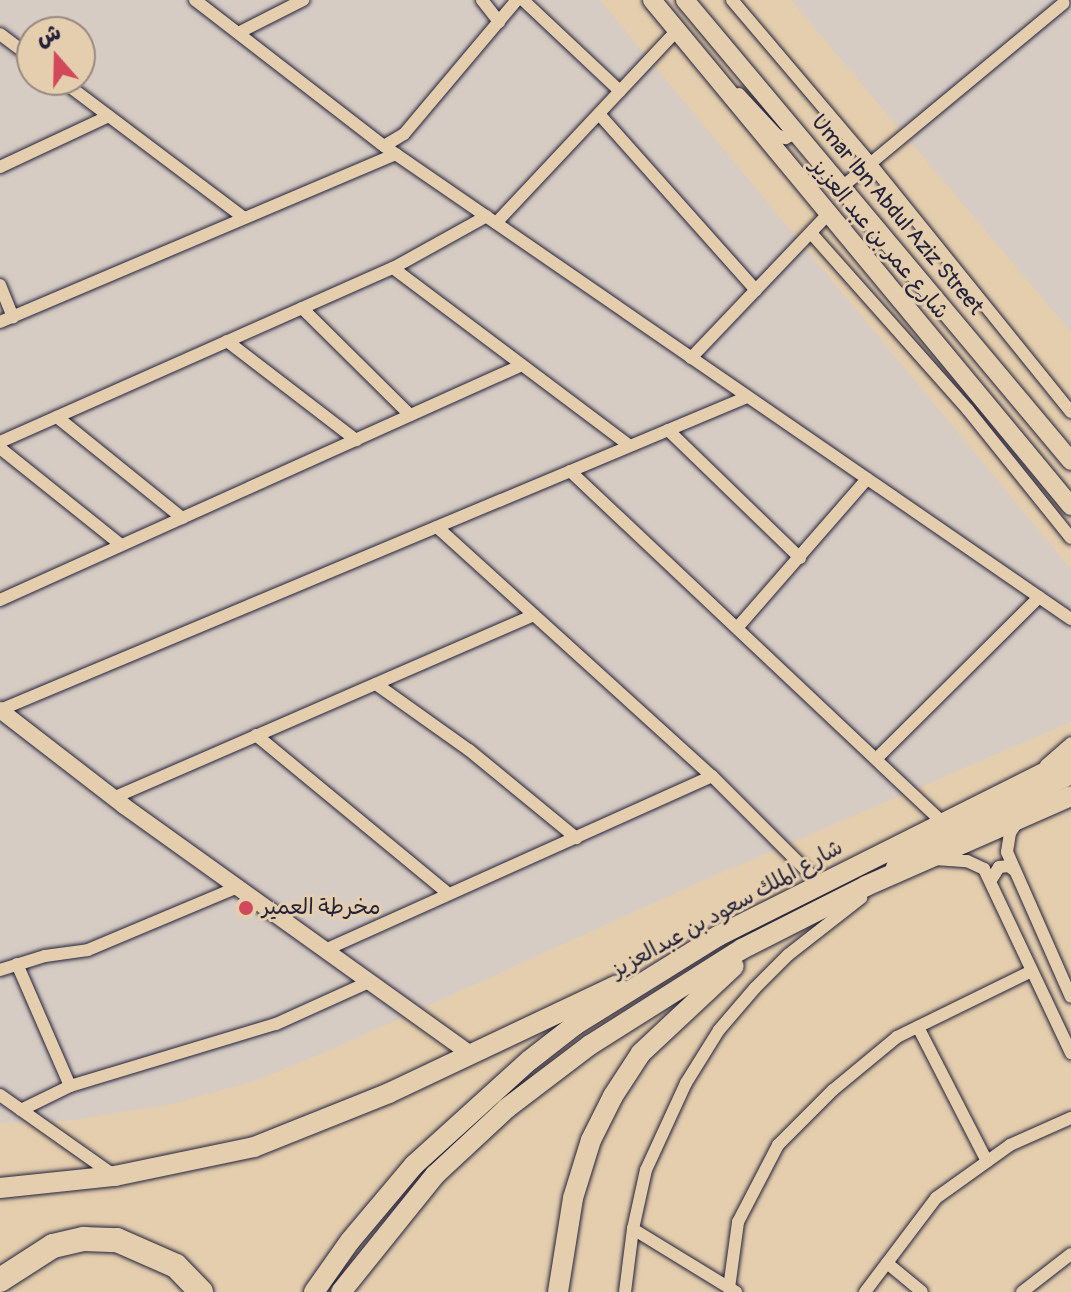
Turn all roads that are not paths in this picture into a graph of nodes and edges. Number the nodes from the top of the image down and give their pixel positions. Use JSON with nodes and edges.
{"nodes":[{"id":1,"x":195,"y":0,"type":"edge"},
{"id":2,"x":303,"y":0,"type":"edge"},
{"id":3,"x":482,"y":0,"type":"edge"},
{"id":4,"x":517,"y":0,"type":"edge"},
{"id":5,"x":523,"y":0,"type":"edge"},
{"id":6,"x":652,"y":0,"type":"edge"},
{"id":7,"x":685,"y":0,"type":"edge"},
{"id":8,"x":732,"y":0,"type":"edge"},
{"id":9,"x":1065,"y":5,"type":"edge"},
{"id":10,"x":499,"y":22,"type":"junction"},
{"id":11,"x":677,"y":30,"type":"junction"},
{"id":12,"x":240,"y":32,"type":"junction"},
{"id":13,"x":709,"y":69,"type":"junction"},
{"id":14,"x":620,"y":91,"type":"junction"},
{"id":15,"x":82,"y":96,"type":"edge"},
{"id":16,"x":599,"y":114,"type":"junction"},
{"id":17,"x":109,"y":116,"type":"junction"},
{"id":18,"x":797,"y":133,"type":"junction"},
{"id":19,"x":390,"y":150,"type":"junction"},
{"id":20,"x":870,"y":163,"type":"junction"},
{"id":21,"x":0,"y":167,"type":"edge"},
{"id":22,"x":842,"y":187,"type":"junction"},
{"id":23,"x":827,"y":215,"type":"junction"},
{"id":24,"x":244,"y":218,"type":"junction"},
{"id":25,"x":492,"y":220,"type":"junction"},
{"id":26,"x":811,"y":233,"type":"junction"},
{"id":27,"x":393,"y":268,"type":"junction"},
{"id":28,"x":0,"y":285,"type":"edge"},
{"id":29,"x":756,"y":290,"type":"junction"},
{"id":30,"x":302,"y":308,"type":"junction"},
{"id":31,"x":13,"y":317,"type":"junction"},
{"id":32,"x":0,"y":322,"type":"edge"},
{"id":33,"x":227,"y":341,"type":"junction"},
{"id":34,"x":908,"y":342,"type":"junction"},
{"id":35,"x":938,"y":346,"type":"junction"},
{"id":36,"x":691,"y":358,"type":"junction"},
{"id":37,"x":522,"y":365,"type":"junction"},
{"id":38,"x":747,"y":397,"type":"junction"},
{"id":39,"x":1071,"y":412,"type":"edge"},
{"id":40,"x":410,"y":415,"type":"junction"},
{"id":41,"x":57,"y":417,"type":"junction"},
{"id":42,"x":668,"y":430,"type":"junction"},
{"id":43,"x":356,"y":440,"type":"junction"},
{"id":44,"x":0,"y":445,"type":"edge"},
{"id":45,"x":630,"y":446,"type":"junction"},
{"id":46,"x":1071,"y":461,"type":"edge"},
{"id":47,"x":570,"y":471,"type":"junction"},
{"id":48,"x":867,"y":479,"type":"junction"},
{"id":49,"x":1071,"y":506,"type":"edge"},
{"id":50,"x":182,"y":518,"type":"junction"},
{"id":51,"x":437,"y":527,"type":"junction"},
{"id":52,"x":1071,"y":538,"type":"edge"},
{"id":53,"x":121,"y":545,"type":"junction"},
{"id":54,"x":800,"y":558,"type":"junction"},
{"id":55,"x":0,"y":586,"type":"edge"},
{"id":56,"x":6,"y":597,"type":"edge"},
{"id":57,"x":1039,"y":597,"type":"junction"},
{"id":58,"x":534,"y":615,"type":"junction"},
{"id":59,"x":1071,"y":619,"type":"edge"},
{"id":60,"x":737,"y":628,"type":"junction"},
{"id":61,"x":376,"y":684,"type":"junction"},
{"id":62,"x":0,"y":710,"type":"edge"},
{"id":63,"x":256,"y":735,"type":"junction"},
{"id":64,"x":1071,"y":743,"type":"edge"},
{"id":65,"x":876,"y":759,"type":"junction"},
{"id":66,"x":1071,"y":759,"type":"edge"},
{"id":67,"x":1071,"y":775,"type":"edge"},
{"id":68,"x":712,"y":776,"type":"junction"},
{"id":69,"x":1029,"y":780,"type":"junction"},
{"id":70,"x":1071,"y":796,"type":"edge"},
{"id":71,"x":113,"y":798,"type":"junction"},
{"id":72,"x":941,"y":821,"type":"junction"},
{"id":73,"x":1018,"y":821,"type":"junction"},
{"id":74,"x":576,"y":838,"type":"junction"},
{"id":75,"x":932,"y":859,"type":"junction"},
{"id":76,"x":909,"y":869,"type":"junction"},
{"id":77,"x":1014,"y":870,"type":"junction"},
{"id":78,"x":991,"y":880,"type":"junction"},
{"id":79,"x":820,"y":884,"type":"junction"},
{"id":80,"x":866,"y":886,"type":"junction"},
{"id":81,"x":238,"y":887,"type":"junction"},
{"id":82,"x":449,"y":894,"type":"junction"},
{"id":83,"x":820,"y":910,"type":"junction"},
{"id":84,"x":718,"y":936,"type":"junction"},
{"id":85,"x":325,"y":950,"type":"junction"},
{"id":86,"x":17,"y":964,"type":"junction"},
{"id":87,"x":0,"y":970,"type":"edge"},
{"id":88,"x":1032,"y":971,"type":"junction"},
{"id":89,"x":369,"y":982,"type":"junction"},
{"id":90,"x":1071,"y":997,"type":"edge"},
{"id":91,"x":918,"y":1027,"type":"junction"},
{"id":92,"x":1071,"y":1053,"type":"edge"},
{"id":93,"x":471,"y":1054,"type":"junction"},
{"id":94,"x":70,"y":1086,"type":"junction"},
{"id":95,"x":0,"y":1095,"type":"edge"},
{"id":96,"x":21,"y":1110,"type":"junction"},
{"id":97,"x":1071,"y":1118,"type":"edge"},
{"id":98,"x":987,"y":1161,"type":"junction"},
{"id":99,"x":115,"y":1176,"type":"junction"},
{"id":100,"x":0,"y":1188,"type":"edge"},
{"id":101,"x":633,"y":1229,"type":"junction"},
{"id":102,"x":1071,"y":1254,"type":"edge"},
{"id":103,"x":887,"y":1263,"type":"junction"},
{"id":104,"x":0,"y":1280,"type":"edge"},
{"id":105,"x":732,"y":1290,"type":"edge"},
{"id":106,"x":1027,"y":1290,"type":"edge"},
{"id":107,"x":201,"y":1292,"type":"edge"},
{"id":108,"x":314,"y":1292,"type":"edge"},
{"id":109,"x":341,"y":1292,"type":"edge"},
{"id":110,"x":558,"y":1292,"type":"edge"},
{"id":111,"x":625,"y":1292,"type":"edge"},
{"id":112,"x":865,"y":1292,"type":"edge"},
{"id":113,"x":922,"y":1292,"type":"edge"}],
"edges":[{"from":1,"to":12,"type":"street"},
{"from":2,"to":12,"type":"street"},
{"from":3,"to":10,"type":"street"},
{"from":4,"to":10,"type":"street"},
{"from":5,"to":14,"type":"street"},
{"from":6,"to":11,"type":"main road","name":"شارع عمر بن عبد العزيز"},
{"from":7,"to":18,"type":"main road","name":"Umar Ibn Abdul Aziz Street"},
{"from":8,"to":20,"type":"street"},
{"from":9,"to":20,"type":"street"},
{"from":10,"to":19,"type":"street"},
{"from":11,"to":13,"type":"main road","name":"شارع عمر بن عبد العزيز"},
{"from":11,"to":14,"type":"street"},
{"from":12,"to":19,"type":"street"},
{"from":13,"to":18,"type":"street"},
{"from":13,"to":23,"type":"main road","name":"شارع عمر بن عبد العزيز"},
{"from":14,"to":16,"type":"street"},
{"from":15,"to":17,"type":"street"},
{"from":16,"to":25,"type":"street"},
{"from":16,"to":29,"type":"street"},
{"from":17,"to":21,"type":"street"},
{"from":17,"to":24,"type":"street"},
{"from":18,"to":22,"type":"main road","name":"Umar Ibn Abdul Aziz Street"},
{"from":19,"to":24,"type":"street"},
{"from":19,"to":25,"type":"street"},
{"from":20,"to":22,"type":"street"},
{"from":20,"to":39,"type":"street"},
{"from":22,"to":46,"type":"main road","name":"Umar Ibn Abdul Aziz Street"},
{"from":23,"to":26,"type":"street"},
{"from":23,"to":35,"type":"main road","name":"شارع عمر بن عبد العزيز"},
{"from":24,"to":31,"type":"street"},
{"from":25,"to":27,"type":"street"},
{"from":25,"to":36,"type":"street"},
{"from":26,"to":29,"type":"street"},
{"from":26,"to":34,"type":"street"},
{"from":27,"to":30,"type":"street"},
{"from":27,"to":37,"type":"street"},
{"from":28,"to":31,"type":"street"},
{"from":29,"to":36,"type":"street"},
{"from":30,"to":33,"type":"street"},
{"from":30,"to":40,"type":"street"},
{"from":31,"to":32,"type":"street"},
{"from":33,"to":41,"type":"street"},
{"from":33,"to":43,"type":"street"},
{"from":34,"to":35,"type":"street"},
{"from":34,"to":52,"type":"street"},
{"from":35,"to":49,"type":"main road","name":"شارع عمر بن عبد العزيز"},
{"from":36,"to":38,"type":"street"},
{"from":37,"to":40,"type":"street"},
{"from":37,"to":45,"type":"street"},
{"from":38,"to":42,"type":"street"},
{"from":38,"to":48,"type":"street"},
{"from":40,"to":43,"type":"street"},
{"from":41,"to":44,"type":"street"},
{"from":41,"to":50,"type":"street"},
{"from":42,"to":45,"type":"street"},
{"from":42,"to":54,"type":"street"},
{"from":43,"to":50,"type":"street"},
{"from":44,"to":53,"type":"street"},
{"from":45,"to":47,"type":"street"},
{"from":47,"to":51,"type":"street"},
{"from":47,"to":60,"type":"street"},
{"from":48,"to":54,"type":"street"},
{"from":48,"to":57,"type":"street"},
{"from":50,"to":53,"type":"street"},
{"from":51,"to":58,"type":"street"},
{"from":51,"to":62,"type":"street"},
{"from":53,"to":56,"type":"street"},
{"from":54,"to":60,"type":"street"},
{"from":55,"to":56,"type":"street"},
{"from":57,"to":59,"type":"street"},
{"from":57,"to":65,"type":"street"},
{"from":58,"to":61,"type":"street"},
{"from":58,"to":68,"type":"street"},
{"from":60,"to":65,"type":"street"},
{"from":61,"to":63,"type":"street"},
{"from":61,"to":74,"type":"street"},
{"from":62,"to":71,"type":"street"},
{"from":63,"to":71,"type":"street"},
{"from":63,"to":82,"type":"street"},
{"from":64,"to":69,"type":"street"},
{"from":65,"to":72,"type":"street"},
{"from":66,"to":69,"type":"main road","name":"شارع الملك سعود بن عبدالعزيز"},
{"from":67,"to":80,"type":"main road"},
{"from":68,"to":74,"type":"street"},
{"from":68,"to":79,"type":"street"},
{"from":69,"to":72,"type":"main road","name":"شارع الملك سعود بن عبدالعزيز"},
{"from":70,"to":73,"type":"main road","name":"شارع الملك سعود بن عبدالعزيز"},
{"from":71,"to":81,"type":"street"},
{"from":72,"to":79,"type":"main road","name":"شارع الملك سعود بن عبدالعزيز"},
{"from":73,"to":75,"type":"main road","name":"شارع الملك سعود بن عبدالعزيز"},
{"from":73,"to":77,"type":"street"},
{"from":74,"to":82,"type":"street"},
{"from":75,"to":76,"type":"main road","name":"شارع الملك سعود بن عبدالعزيز"},
{"from":75,"to":78,"type":"street"},
{"from":76,"to":80,"type":"main road","name":"شارع الملك سعود بن عبدالعزيز"},
{"from":76,"to":101,"type":"street"},
{"from":77,"to":78,"type":"street"},
{"from":77,"to":90,"type":"street"},
{"from":78,"to":88,"type":"street"},
{"from":79,"to":84,"type":"main road","name":"شارع الملك سعود بن عبدالعزيز"},
{"from":80,"to":83,"type":"main road","name":"شارع الملك سعود بن عبدالعزيز"},
{"from":81,"to":85,"type":"street"},
{"from":81,"to":86,"type":"street"},
{"from":82,"to":85,"type":"street"},
{"from":83,"to":109,"type":"main road","name":"شارع الملك سعود بن عبدالعزيز"},
{"from":83,"to":110,"type":"main road"},
{"from":84,"to":93,"type":"main road"},
{"from":84,"to":108,"type":"main road","name":"شارع الملك سعود بن عبدالعزيز"},
{"from":85,"to":89,"type":"street"},
{"from":86,"to":87,"type":"street"},
{"from":86,"to":94,"type":"street"},
{"from":88,"to":91,"type":"street"},
{"from":88,"to":92,"type":"street"},
{"from":89,"to":93,"type":"street"},
{"from":89,"to":94,"type":"street"},
{"from":91,"to":98,"type":"street"},
{"from":91,"to":105,"type":"street"},
{"from":93,"to":99,"type":"main road"},
{"from":94,"to":96,"type":"street"},
{"from":95,"to":96,"type":"street"},
{"from":96,"to":99,"type":"street"},
{"from":97,"to":98,"type":"street"},
{"from":98,"to":103,"type":"street"},
{"from":99,"to":100,"type":"main road"},
{"from":101,"to":105,"type":"street"},
{"from":101,"to":111,"type":"street"},
{"from":102,"to":106,"type":"street"},
{"from":103,"to":112,"type":"street"},
{"from":103,"to":113,"type":"street"},
{"from":104,"to":107,"type":"highway"}]}
